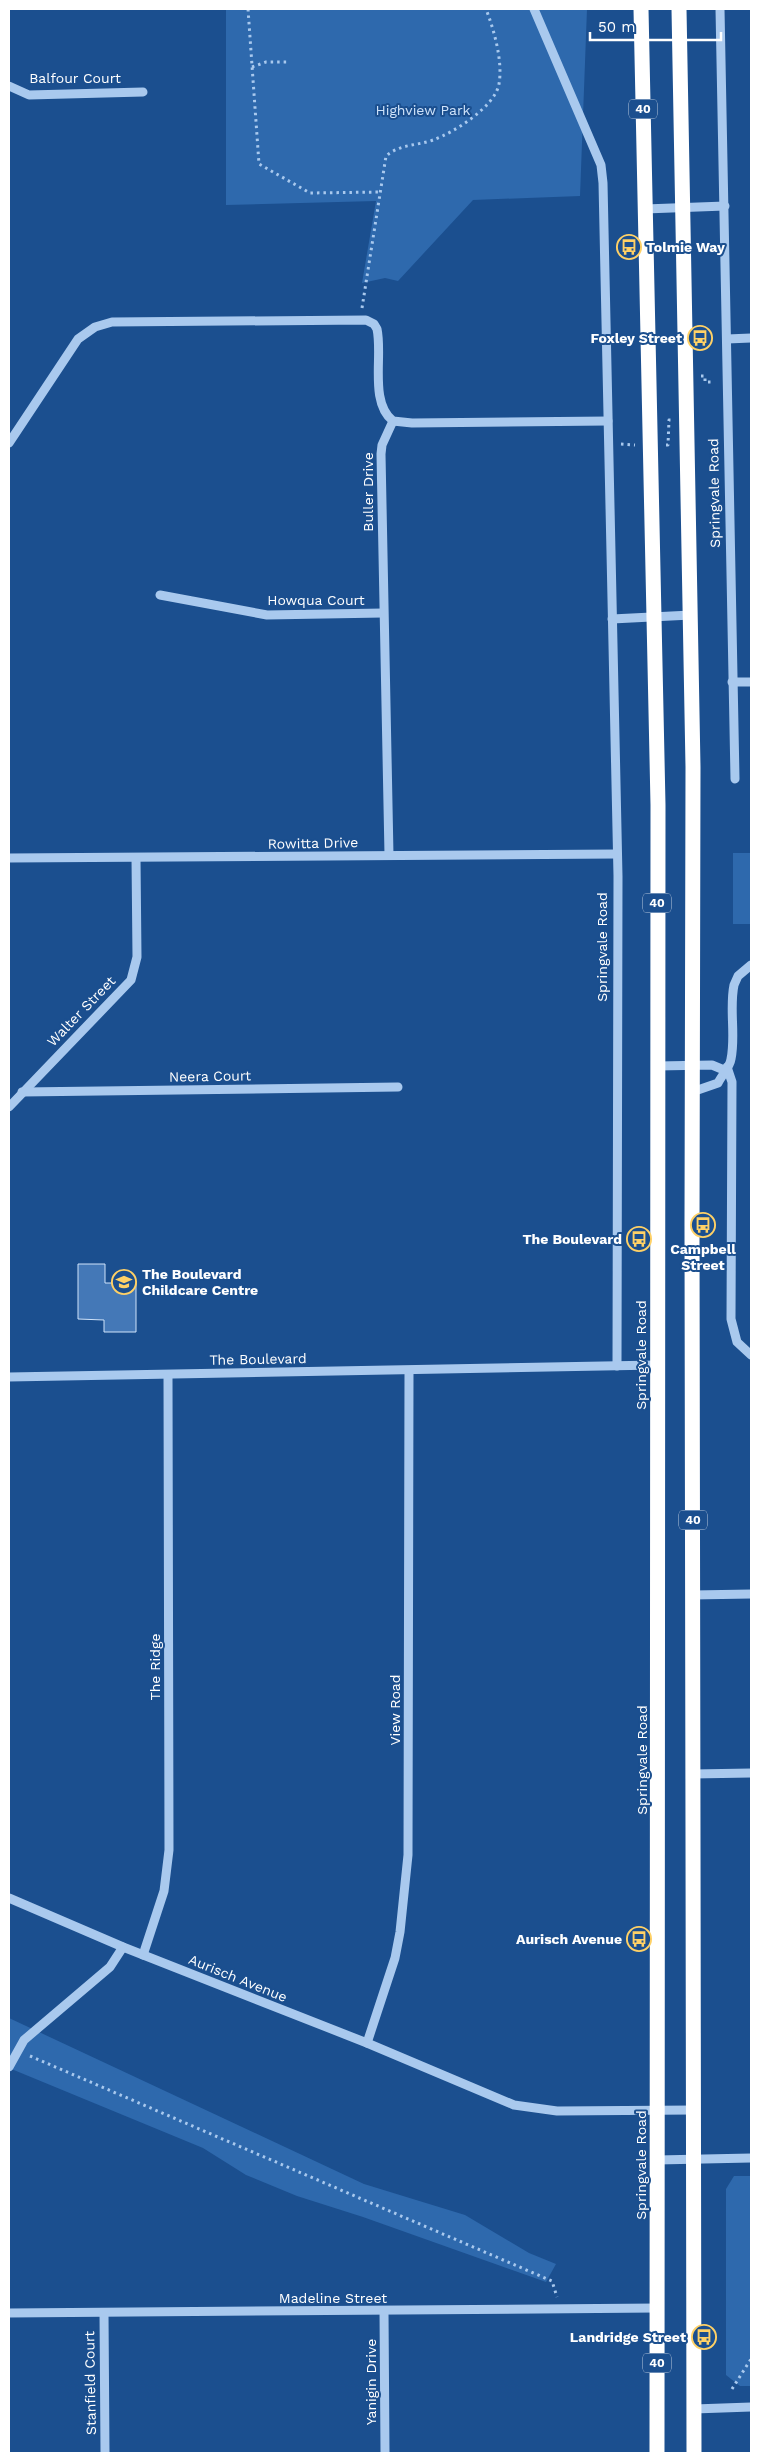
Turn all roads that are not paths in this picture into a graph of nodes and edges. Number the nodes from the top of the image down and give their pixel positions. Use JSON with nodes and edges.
{"nodes":[{"id":1,"x":534,"y":9,"type":"edge"},
{"id":2,"x":641,"y":9,"type":"edge"},
{"id":3,"x":679,"y":9,"type":"edge"},
{"id":4,"x":720,"y":9,"type":"edge"},
{"id":5,"x":9,"y":86,"type":"edge"},
{"id":6,"x":143,"y":92,"type":"dead end"},
{"id":7,"x":725,"y":206,"type":"junction"},
{"id":8,"x":683,"y":207,"type":"junction"},
{"id":9,"x":645,"y":209,"type":"junction"},
{"id":10,"x":751,"y":338,"type":"edge"},
{"id":11,"x":727,"y":339,"type":"junction"},
{"id":12,"x":393,"y":421,"type":"junction"},
{"id":13,"x":608,"y":421,"type":"junction"},
{"id":14,"x":9,"y":443,"type":"edge"},
{"id":15,"x":160,"y":595,"type":"dead end"},
{"id":16,"x":383,"y":612,"type":"junction"},
{"id":17,"x":691,"y":615,"type":"junction"},
{"id":18,"x":654,"y":618,"type":"junction"},
{"id":19,"x":612,"y":619,"type":"junction"},
{"id":20,"x":732,"y":682,"type":"junction"},
{"id":21,"x":751,"y":682,"type":"edge"},
{"id":22,"x":735,"y":779,"type":"dead end"},
{"id":23,"x":617,"y":854,"type":"junction"},
{"id":24,"x":388,"y":855,"type":"junction"},
{"id":25,"x":9,"y":858,"type":"edge"},
{"id":26,"x":136,"y":858,"type":"junction"},
{"id":27,"x":748,"y":967,"type":"edge"},
{"id":28,"x":657,"y":1066,"type":"junction"},
{"id":29,"x":693,"y":1066,"type":"junction"},
{"id":30,"x":725,"y":1069,"type":"junction"},
{"id":31,"x":398,"y":1087,"type":"dead end"},
{"id":32,"x":22,"y":1092,"type":"junction"},
{"id":33,"x":692,"y":1092,"type":"junction"},
{"id":34,"x":9,"y":1107,"type":"edge"},
{"id":35,"x":748,"y":1353,"type":"edge"},
{"id":36,"x":657,"y":1365,"type":"junction"},
{"id":37,"x":617,"y":1366,"type":"junction"},
{"id":38,"x":409,"y":1371,"type":"junction"},
{"id":39,"x":168,"y":1375,"type":"junction"},
{"id":40,"x":9,"y":1377,"type":"edge"},
{"id":41,"x":751,"y":1594,"type":"edge"},
{"id":42,"x":693,"y":1595,"type":"junction"},
{"id":43,"x":751,"y":1773,"type":"edge"},
{"id":44,"x":693,"y":1774,"type":"junction"},
{"id":45,"x":9,"y":1898,"type":"edge"},
{"id":46,"x":123,"y":1947,"type":"junction"},
{"id":47,"x":143,"y":1955,"type":"junction"},
{"id":48,"x":366,"y":2043,"type":"junction"},
{"id":49,"x":9,"y":2067,"type":"edge"},
{"id":50,"x":693,"y":2110,"type":"junction"},
{"id":51,"x":657,"y":2111,"type":"junction"},
{"id":52,"x":751,"y":2158,"type":"edge"},
{"id":53,"x":657,"y":2160,"type":"junction"},
{"id":54,"x":694,"y":2160,"type":"junction"},
{"id":55,"x":657,"y":2308,"type":"junction"},
{"id":56,"x":384,"y":2311,"type":"junction"},
{"id":57,"x":9,"y":2313,"type":"edge"},
{"id":58,"x":104,"y":2313,"type":"junction"},
{"id":59,"x":751,"y":2407,"type":"edge"},
{"id":60,"x":694,"y":2409,"type":"junction"},
{"id":61,"x":105,"y":2453,"type":"edge"},
{"id":62,"x":385,"y":2453,"type":"edge"},
{"id":63,"x":657,"y":2453,"type":"edge"},
{"id":64,"x":694,"y":2453,"type":"edge"}],
"edges":[{"from":1,"to":13,"type":"street","name":"Springvale Road"},
{"from":2,"to":9,"type":"highway","name":"Springvale Road","number":"40"},
{"from":3,"to":8,"type":"highway","name":"Springvale Road","number":"40"},
{"from":4,"to":7,"type":"street","name":"Springvale Road"},
{"from":5,"to":6,"type":"street","name":"Balfour Court"},
{"from":7,"to":8,"type":"street"},
{"from":7,"to":11,"type":"street","name":"Springvale Road"},
{"from":8,"to":9,"type":"street"},
{"from":8,"to":17,"type":"highway","name":"Springvale Road","number":"40"},
{"from":9,"to":18,"type":"highway","name":"Springvale Road","number":"40"},
{"from":10,"to":11,"type":"street"},
{"from":11,"to":20,"type":"street","name":"Springvale Road"},
{"from":12,"to":13,"type":"street"},
{"from":12,"to":14,"type":"street"},
{"from":12,"to":16,"type":"street","name":"Buller Drive"},
{"from":13,"to":19,"type":"street","name":"Springvale Road"},
{"from":15,"to":16,"type":"street","name":"Howqua Court"},
{"from":16,"to":24,"type":"street","name":"Buller Drive"},
{"from":17,"to":18,"type":"street"},
{"from":17,"to":29,"type":"highway","name":"Springvale Road","number":"40"},
{"from":18,"to":19,"type":"street"},
{"from":18,"to":28,"type":"highway","name":"Springvale Road","number":"40"},
{"from":19,"to":23,"type":"street","name":"Springvale Road"},
{"from":20,"to":21,"type":"street"},
{"from":20,"to":22,"type":"street","name":"Springvale Road"},
{"from":23,"to":24,"type":"street","name":"Rowitta Drive"},
{"from":23,"to":37,"type":"street","name":"Springvale Road"},
{"from":24,"to":26,"type":"street","name":"Rowitta Drive"},
{"from":25,"to":26,"type":"street","name":"Rowitta Drive"},
{"from":26,"to":32,"type":"street","name":"Walter Street"},
{"from":27,"to":30,"type":"street"},
{"from":28,"to":29,"type":"street"},
{"from":28,"to":36,"type":"highway","name":"Springvale Road","number":"40"},
{"from":29,"to":30,"type":"street"},
{"from":29,"to":33,"type":"highway","name":"Springvale Road","number":"40"},
{"from":30,"to":33,"type":"street"},
{"from":30,"to":35,"type":"street"},
{"from":31,"to":32,"type":"street","name":"Neera Court"},
{"from":32,"to":34,"type":"street","name":"Walter Street"},
{"from":33,"to":42,"type":"highway","name":"Springvale Road","number":"40"},
{"from":36,"to":37,"type":"street","name":"The Boulevard"},
{"from":36,"to":51,"type":"highway","name":"Springvale Road","number":"40"},
{"from":37,"to":38,"type":"street","name":"The Boulevard"},
{"from":38,"to":39,"type":"street","name":"The Boulevard"},
{"from":38,"to":48,"type":"street","name":"View Road"},
{"from":39,"to":40,"type":"street","name":"The Boulevard"},
{"from":39,"to":47,"type":"street","name":"The Ridge"},
{"from":41,"to":42,"type":"street"},
{"from":42,"to":44,"type":"highway","name":"Springvale Road","number":"40"},
{"from":43,"to":44,"type":"street"},
{"from":44,"to":50,"type":"highway","name":"Springvale Road","number":"40"},
{"from":45,"to":46,"type":"street","name":"Aurisch Avenue"},
{"from":46,"to":47,"type":"street","name":"Aurisch Avenue"},
{"from":46,"to":49,"type":"street"},
{"from":47,"to":48,"type":"street","name":"Aurisch Avenue"},
{"from":48,"to":51,"type":"street","name":"Aurisch Avenue"},
{"from":50,"to":51,"type":"street","name":"Aurisch Avenue"},
{"from":50,"to":54,"type":"highway","name":"Springvale Road","number":"40"},
{"from":51,"to":53,"type":"highway","name":"Springvale Road","number":"40"},
{"from":52,"to":54,"type":"street"},
{"from":53,"to":54,"type":"street"},
{"from":53,"to":55,"type":"highway","name":"Springvale Road","number":"40"},
{"from":54,"to":60,"type":"highway","name":"Springvale Road","number":"40"},
{"from":55,"to":56,"type":"street","name":"Madeline Street"},
{"from":55,"to":63,"type":"highway","name":"Springvale Road","number":"40"},
{"from":56,"to":58,"type":"street","name":"Madeline Street"},
{"from":56,"to":62,"type":"street","name":"Yanigin Drive"},
{"from":57,"to":58,"type":"street","name":"Madeline Street"},
{"from":58,"to":61,"type":"street","name":"Stanfield Court"},
{"from":59,"to":60,"type":"street"},
{"from":60,"to":64,"type":"highway","name":"Springvale Road","number":"40"}]}
